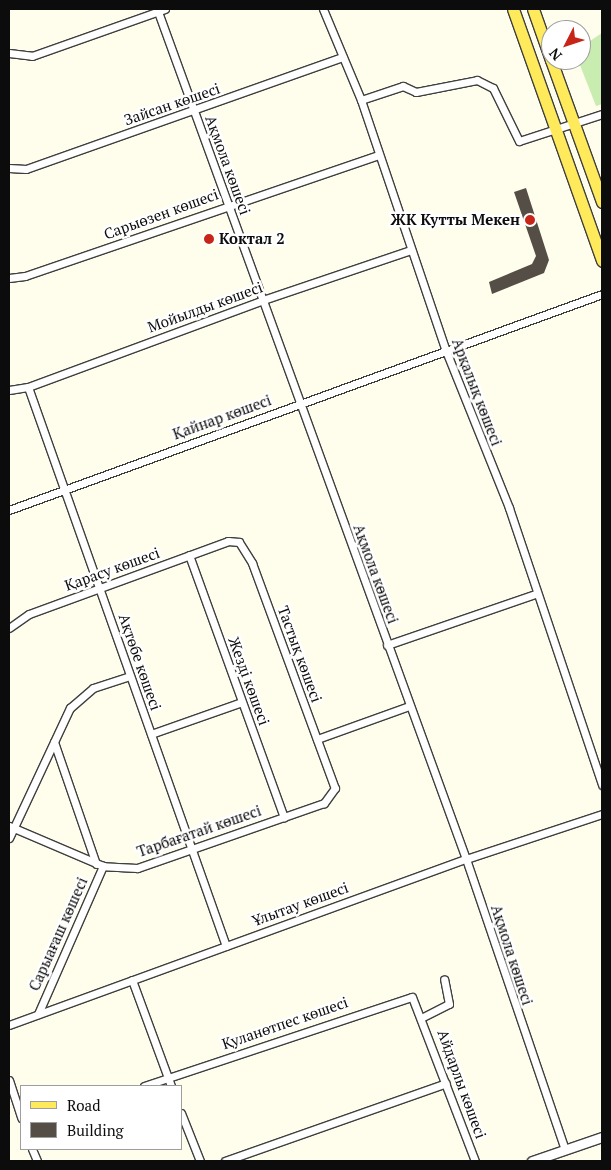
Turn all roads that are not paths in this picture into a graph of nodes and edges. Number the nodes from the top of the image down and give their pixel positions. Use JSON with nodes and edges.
{"nodes":[{"id":1,"x":160,"y":9,"type":"edge"},
{"id":2,"x":323,"y":9,"type":"edge"},
{"id":3,"x":513,"y":9,"type":"edge"},
{"id":4,"x":533,"y":9,"type":"edge"},
{"id":5,"x":541,"y":32,"type":"edge"},
{"id":6,"x":9,"y":52,"type":"edge"},
{"id":7,"x":343,"y":57,"type":"junction"},
{"id":8,"x":555,"y":70,"type":"edge"},
{"id":9,"x":360,"y":100,"type":"junction"},
{"id":10,"x":194,"y":112,"type":"junction"},
{"id":11,"x":602,"y":114,"type":"edge"},
{"id":12,"x":573,"y":122,"type":"junction"},
{"id":13,"x":556,"y":128,"type":"junction"},
{"id":14,"x":379,"y":156,"type":"junction"},
{"id":15,"x":9,"y":168,"type":"edge"},
{"id":16,"x":602,"y":202,"type":"edge"},
{"id":17,"x":227,"y":204,"type":"junction"},
{"id":18,"x":412,"y":250,"type":"junction"},
{"id":19,"x":602,"y":260,"type":"edge"},
{"id":20,"x":9,"y":278,"type":"edge"},
{"id":21,"x":602,"y":294,"type":"edge"},
{"id":22,"x":262,"y":300,"type":"junction"},
{"id":23,"x":446,"y":352,"type":"junction"},
{"id":24,"x":28,"y":387,"type":"junction"},
{"id":25,"x":9,"y":390,"type":"edge"},
{"id":26,"x":299,"y":404,"type":"junction"},
{"id":27,"x":63,"y":488,"type":"junction"},
{"id":28,"x":9,"y":510,"type":"edge"},
{"id":29,"x":228,"y":541,"type":"joint"},
{"id":30,"x":190,"y":555,"type":"junction"},
{"id":31,"x":100,"y":588,"type":"junction"},
{"id":32,"x":536,"y":594,"type":"junction"},
{"id":33,"x":9,"y":628,"type":"edge"},
{"id":34,"x":387,"y":645,"type":"junction"},
{"id":35,"x":129,"y":676,"type":"junction"},
{"id":36,"x":242,"y":702,"type":"junction"},
{"id":37,"x":409,"y":706,"type":"junction"},
{"id":38,"x":151,"y":734,"type":"junction"},
{"id":39,"x":316,"y":739,"type":"junction"},
{"id":40,"x":54,"y":742,"type":"junction"},
{"id":41,"x":602,"y":785,"type":"edge"},
{"id":42,"x":335,"y":788,"type":"joint"},
{"id":43,"x":602,"y":814,"type":"edge"},
{"id":44,"x":284,"y":817,"type":"junction"},
{"id":45,"x":11,"y":827,"type":"edge"},
{"id":46,"x":9,"y":838,"type":"edge"},
{"id":47,"x":192,"y":849,"type":"junction"},
{"id":48,"x":466,"y":859,"type":"junction"},
{"id":49,"x":100,"y":865,"type":"junction"},
{"id":50,"x":226,"y":946,"type":"junction"},
{"id":51,"x":444,"y":979,"type":"dead end"},
{"id":52,"x":132,"y":980,"type":"junction"},
{"id":53,"x":412,"y":997,"type":"joint"},
{"id":54,"x":38,"y":1014,"type":"junction"},
{"id":55,"x":423,"y":1017,"type":"junction"},
{"id":56,"x":9,"y":1025,"type":"edge"},
{"id":57,"x":168,"y":1078,"type":"junction"},
{"id":58,"x":9,"y":1080,"type":"edge"},
{"id":59,"x":446,"y":1083,"type":"junction"},
{"id":60,"x":147,"y":1085,"type":"edge"},
{"id":61,"x":171,"y":1085,"type":"edge"},
{"id":62,"x":20,"y":1115,"type":"edge"},
{"id":63,"x":182,"y":1115,"type":"edge"},
{"id":64,"x":602,"y":1137,"type":"edge"},
{"id":65,"x":566,"y":1149,"type":"junction"},
{"id":66,"x":200,"y":1161,"type":"edge"},
{"id":67,"x":224,"y":1161,"type":"edge"},
{"id":68,"x":475,"y":1161,"type":"edge"},
{"id":69,"x":532,"y":1161,"type":"edge"}],
"edges":[{"from":1,"to":6,"type":"street"},
{"from":1,"to":10,"type":"street","name":"Ақмола көшесі"},
{"from":2,"to":7,"type":"street","name":"Арқалық көшесі"},
{"from":3,"to":13,"type":"main road"},
{"from":4,"to":5,"type":"main road"},
{"from":7,"to":9,"type":"street","name":"Арқалық көшесі"},
{"from":7,"to":10,"type":"street","name":"Зайсан көшесі"},
{"from":8,"to":12,"type":"main road"},
{"from":9,"to":13,"type":"street"},
{"from":9,"to":14,"type":"street","name":"Арқалық көшесі"},
{"from":10,"to":15,"type":"street","name":"Зайсан көшесі"},
{"from":10,"to":17,"type":"street","name":"Ақмола көшесі"},
{"from":11,"to":12,"type":"street"},
{"from":12,"to":13,"type":"street"},
{"from":12,"to":16,"type":"main road"},
{"from":13,"to":19,"type":"main road"},
{"from":14,"to":17,"type":"street","name":"Сарыөзен көшесі"},
{"from":14,"to":18,"type":"street","name":"Арқалық көшесі"},
{"from":17,"to":20,"type":"street","name":"Сарыөзен көшесі"},
{"from":17,"to":22,"type":"street","name":"Ақмола көшесі"},
{"from":18,"to":22,"type":"street","name":"Мойылды көшесі"},
{"from":18,"to":23,"type":"street","name":"Арқалық көшесі"},
{"from":21,"to":23,"type":"street","name":"Қайнар көшесі"},
{"from":22,"to":24,"type":"street","name":"Мойылды көшесі"},
{"from":22,"to":26,"type":"street","name":"Ақмола көшесі"},
{"from":23,"to":26,"type":"street","name":"Қайнар көшесі"},
{"from":23,"to":32,"type":"street","name":"Арқалық көшесі"},
{"from":24,"to":25,"type":"street","name":"Мойылды көшесі"},
{"from":24,"to":27,"type":"street","name":"Ақтөбе көшесі"},
{"from":26,"to":27,"type":"street","name":"Қайнар көшесі"},
{"from":26,"to":34,"type":"street","name":"Ақмола көшесі"},
{"from":27,"to":28,"type":"street","name":"Қайнар көшесі"},
{"from":27,"to":31,"type":"street","name":"Ақтөбе көшесі"},
{"from":29,"to":30,"type":"street","name":"Қарасу көшесі"},
{"from":29,"to":39,"type":"street","name":"Тастық көшесі"},
{"from":30,"to":31,"type":"street","name":"Қарасу көшесі"},
{"from":30,"to":36,"type":"street","name":"Жезді көшесі"},
{"from":31,"to":33,"type":"street","name":"Қарасу көшесі"},
{"from":31,"to":35,"type":"street","name":"Ақтөбе көшесі"},
{"from":32,"to":34,"type":"street"},
{"from":32,"to":41,"type":"street","name":"Арқалық көшесі"},
{"from":34,"to":37,"type":"street","name":"Ақмола көшесі"},
{"from":35,"to":38,"type":"street","name":"Ақтөбе көшесі"},
{"from":35,"to":40,"type":"street"},
{"from":36,"to":38,"type":"street"},
{"from":36,"to":44,"type":"street","name":"Жезді көшесі"},
{"from":37,"to":39,"type":"street"},
{"from":37,"to":48,"type":"street","name":"Ақмола көшесі"},
{"from":38,"to":47,"type":"street","name":"Ақтөбе көшесі"},
{"from":39,"to":42,"type":"street","name":"Тастық көшесі"},
{"from":40,"to":45,"type":"street"},
{"from":40,"to":49,"type":"street"},
{"from":42,"to":44,"type":"street","name":"Тарбағатай көшесі"},
{"from":43,"to":48,"type":"street","name":"Ұлытау көшесі"},
{"from":44,"to":47,"type":"street","name":"Тарбағатай көшесі"},
{"from":45,"to":46,"type":"street"},
{"from":45,"to":49,"type":"street","name":"Тарбағатай көшесі"},
{"from":47,"to":49,"type":"street","name":"Тарбағатай көшесі"},
{"from":47,"to":50,"type":"street","name":"Ақтөбе көшесі"},
{"from":48,"to":50,"type":"street","name":"Ұлытау көшесі"},
{"from":48,"to":65,"type":"street","name":"Ақмола көшесі"},
{"from":49,"to":54,"type":"street","name":"Сарыағаш көшесі"},
{"from":50,"to":52,"type":"street","name":"Ұлытау көшесі"},
{"from":51,"to":55,"type":"street","name":"Айдарлы көшесі"},
{"from":52,"to":54,"type":"street","name":"Ұлытау көшесі"},
{"from":52,"to":57,"type":"street"},
{"from":53,"to":55,"type":"street","name":"Айдарлы көшесі"},
{"from":53,"to":57,"type":"street","name":"Қуланөтпес көшесі"},
{"from":54,"to":56,"type":"street","name":"Ұлытау көшесі"},
{"from":55,"to":59,"type":"street","name":"Айдарлы көшесі"},
{"from":57,"to":60,"type":"street","name":"Қуланөтпес көшесі"},
{"from":57,"to":61,"type":"street"},
{"from":58,"to":62,"type":"street"},
{"from":59,"to":67,"type":"street"},
{"from":59,"to":68,"type":"street","name":"Айдарлы көшесі"},
{"from":63,"to":66,"type":"street"},
{"from":64,"to":65,"type":"street"},
{"from":65,"to":69,"type":"street"}]}
